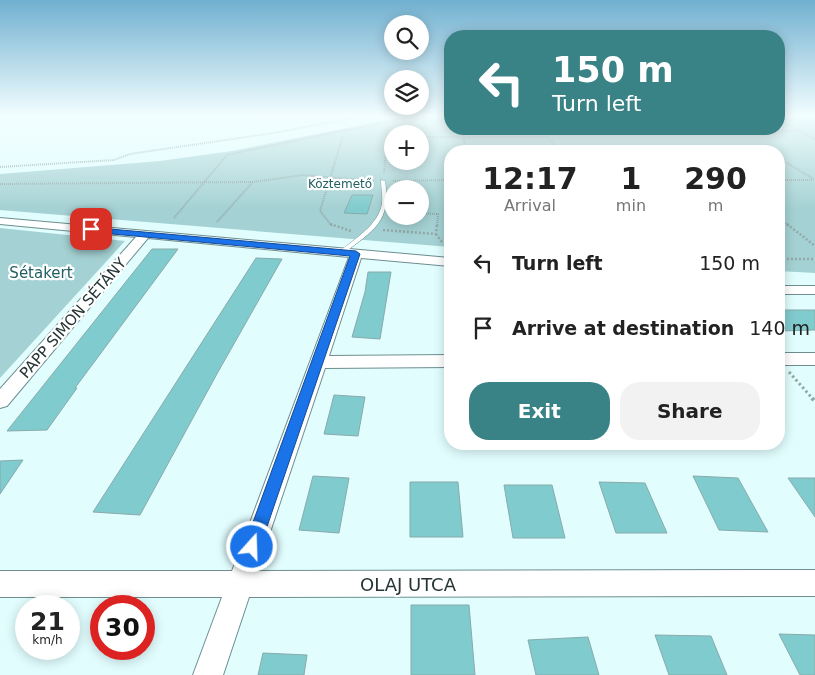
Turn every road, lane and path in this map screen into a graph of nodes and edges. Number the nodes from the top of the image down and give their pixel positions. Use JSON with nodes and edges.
{"nodes":[{"id":1,"x":183,"y":146,"type":"edge"},
{"id":2,"x":272,"y":146,"type":"edge"},
{"id":3,"x":340,"y":146,"type":"edge"},
{"id":4,"x":785,"y":162,"type":"edge"},
{"id":5,"x":0,"y":167,"type":"edge"},
{"id":6,"x":384,"y":170,"type":"edge"},
{"id":7,"x":330,"y":179,"type":"junction"},
{"id":8,"x":444,"y":180,"type":"edge"},
{"id":9,"x":785,"y":180,"type":"edge"},
{"id":10,"x":815,"y":180,"type":"edge"},
{"id":11,"x":383,"y":181,"type":"junction"},
{"id":12,"x":204,"y":182,"type":"junction"},
{"id":13,"x":253,"y":182,"type":"junction"},
{"id":14,"x":0,"y":184,"type":"edge"},
{"id":15,"x":429,"y":214,"type":"edge"},
{"id":16,"x":174,"y":218,"type":"dead end"},
{"id":17,"x":0,"y":221,"type":"edge"},
{"id":18,"x":217,"y":222,"type":"dead end"},
{"id":19,"x":785,"y":223,"type":"edge"},
{"id":20,"x":369,"y":230,"type":"junction"},
{"id":21,"x":145,"y":234,"type":"junction"},
{"id":22,"x":436,"y":234,"type":"junction"},
{"id":23,"x":444,"y":241,"type":"edge"},
{"id":24,"x":815,"y":246,"type":"edge"},
{"id":25,"x":349,"y":253,"type":"junction"},
{"id":26,"x":785,"y":259,"type":"edge"},
{"id":27,"x":815,"y":259,"type":"edge"},
{"id":28,"x":444,"y":261,"type":"edge"},
{"id":29,"x":785,"y":290,"type":"edge"},
{"id":30,"x":815,"y":290,"type":"edge"},
{"id":31,"x":815,"y":359,"type":"edge"},
{"id":32,"x":444,"y":361,"type":"edge"},
{"id":33,"x":318,"y":362,"type":"junction"},
{"id":34,"x":785,"y":363,"type":"edge"},
{"id":35,"x":785,"y":367,"type":"edge"},
{"id":36,"x":0,"y":401,"type":"edge"},
{"id":37,"x":815,"y":402,"type":"edge"},
{"id":38,"x":815,"y":583,"type":"edge"},
{"id":39,"x":0,"y":584,"type":"edge"},
{"id":40,"x":239,"y":584,"type":"junction"},
{"id":41,"x":208,"y":675,"type":"edge"}],
"edges":[{"from":1,"to":5,"type":"path"},
{"from":2,"to":12,"type":"path"},
{"from":3,"to":7,"type":"path"},
{"from":4,"to":10,"type":"path"},
{"from":6,"to":11,"type":"path"},
{"from":7,"to":11,"type":"path"},
{"from":7,"to":13,"type":"path"},
{"from":7,"to":20,"type":"path"},
{"from":8,"to":11,"type":"path"},
{"from":9,"to":10,"type":"path"},
{"from":11,"to":20,"type":"lane"},
{"from":12,"to":13,"type":"path"},
{"from":12,"to":14,"type":"path"},
{"from":12,"to":16,"type":"path"},
{"from":13,"to":18,"type":"path"},
{"from":15,"to":22,"type":"path"},
{"from":17,"to":21,"type":"street"},
{"from":19,"to":24,"type":"path"},
{"from":20,"to":22,"type":"path"},
{"from":20,"to":25,"type":"lane"},
{"from":21,"to":25,"type":"street"},
{"from":21,"to":36,"type":"street","name":"PAPP SIMON SÉTÁNY"},
{"from":22,"to":23,"type":"path"},
{"from":25,"to":28,"type":"street"},
{"from":25,"to":33,"type":"street"},
{"from":26,"to":27,"type":"path"},
{"from":29,"to":30,"type":"street"},
{"from":31,"to":34,"type":"street"},
{"from":32,"to":33,"type":"street"},
{"from":33,"to":40,"type":"street"},
{"from":35,"to":37,"type":"path"},
{"from":38,"to":40,"type":"street","name":"OLAJ UTCA"},
{"from":39,"to":40,"type":"street","name":"OLAJ UTCA"},
{"from":40,"to":41,"type":"street"}]}
